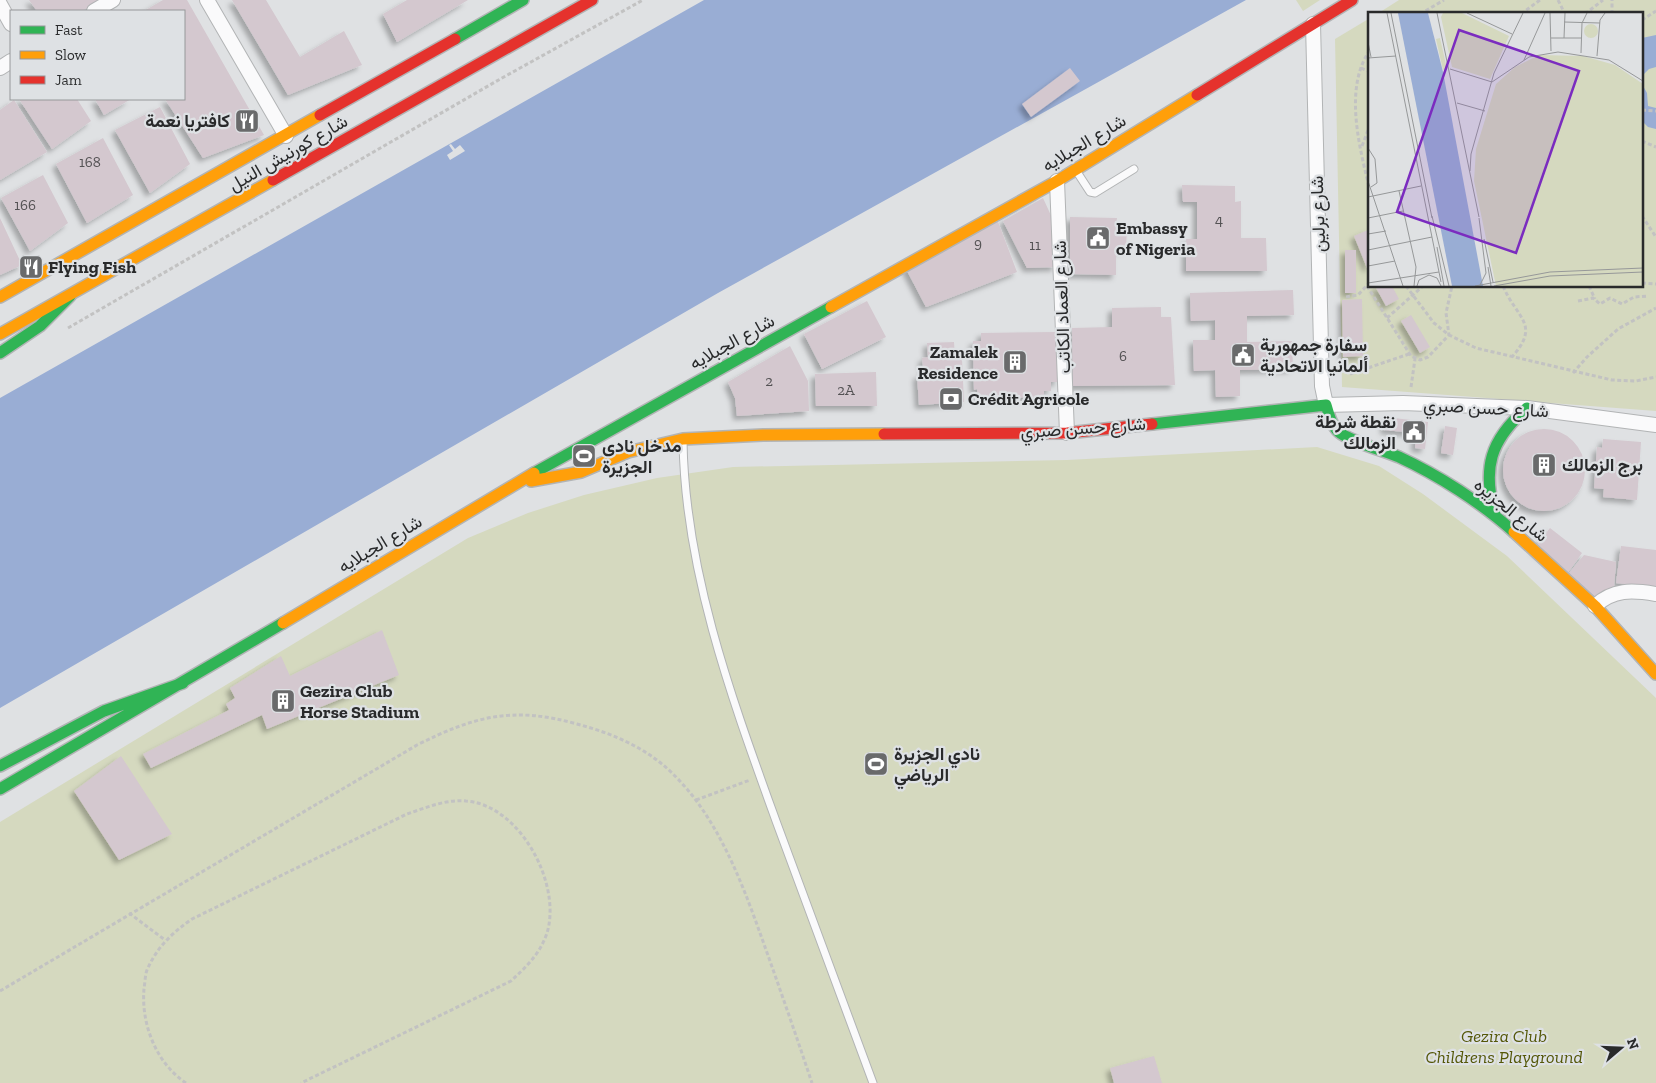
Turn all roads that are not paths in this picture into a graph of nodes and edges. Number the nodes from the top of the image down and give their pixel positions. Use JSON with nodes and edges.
{"nodes":[{"id":1,"x":113,"y":0,"type":"edge"},
{"id":2,"x":207,"y":0,"type":"edge"},
{"id":3,"x":522,"y":0,"type":"edge"},
{"id":4,"x":592,"y":0,"type":"edge"},
{"id":5,"x":1352,"y":0,"type":"edge"},
{"id":6,"x":0,"y":4,"type":"edge"},
{"id":7,"x":96,"y":10,"type":"edge"},
{"id":8,"x":10,"y":22,"type":"edge"},
{"id":9,"x":1313,"y":24,"type":"junction"},
{"id":10,"x":286,"y":136,"type":"junction"},
{"id":11,"x":1076,"y":169,"type":"junction"},
{"id":12,"x":1134,"y":169,"type":"dead end"},
{"id":13,"x":1057,"y":181,"type":"junction"},
{"id":14,"x":70,"y":296,"type":"junction"},
{"id":15,"x":0,"y":298,"type":"edge"},
{"id":16,"x":0,"y":334,"type":"edge"},
{"id":17,"x":0,"y":353,"type":"edge"},
{"id":18,"x":1326,"y":405,"type":"junction"},
{"id":19,"x":1527,"y":408,"type":"junction"},
{"id":20,"x":1656,"y":425,"type":"edge"},
{"id":21,"x":1067,"y":432,"type":"junction"},
{"id":22,"x":683,"y":439,"type":"junction"},
{"id":23,"x":514,"y":484,"type":"junction"},
{"id":24,"x":1495,"y":515,"type":"junction"},
{"id":25,"x":1656,"y":594,"type":"edge"},
{"id":26,"x":1595,"y":606,"type":"junction"},
{"id":27,"x":1656,"y":674,"type":"edge"},
{"id":28,"x":183,"y":683,"type":"junction"},
{"id":29,"x":128,"y":715,"type":"junction"},
{"id":30,"x":0,"y":766,"type":"edge"},
{"id":31,"x":0,"y":788,"type":"edge"},
{"id":32,"x":0,"y":801,"type":"edge"},
{"id":33,"x":872,"y":1083,"type":"edge"}],
"edges":[{"from":1,"to":7,"type":"street"},
{"from":2,"to":10,"type":"street"},
{"from":3,"to":10,"type":"main road","name":"شارع كورنيش النيل"},
{"from":4,"to":14,"type":"main road","name":"شارع كورنيش النيل"},
{"from":5,"to":9,"type":"main road","name":"شارع الجبلايه"},
{"from":6,"to":8,"type":"street"},
{"from":9,"to":11,"type":"main road","name":"شارع الجبلايه"},
{"from":9,"to":18,"type":"street","name":"شارع برلين"},
{"from":10,"to":15,"type":"main road","name":"شارع كورنيش النيل"},
{"from":11,"to":12,"type":"lane"},
{"from":11,"to":13,"type":"main road","name":"شارع الجبلايه"},
{"from":13,"to":21,"type":"street","name":"شارع العماد الكاتب"},
{"from":13,"to":23,"type":"main road","name":"شارع الجبلايه"},
{"from":14,"to":16,"type":"main road","name":"شارع كورنيش النيل"},
{"from":14,"to":17,"type":"main road"},
{"from":18,"to":19,"type":"street","name":"شارع حسن صبري"},
{"from":18,"to":21,"type":"main road","name":"شارع حسن صبري"},
{"from":18,"to":24,"type":"main road","name":"شارع الجزيره"},
{"from":19,"to":20,"type":"street","name":"شارع حسن صبري"},
{"from":19,"to":24,"type":"main road"},
{"from":21,"to":22,"type":"main road","name":"شارع حسن صبري"},
{"from":22,"to":23,"type":"main road","name":"شارع حسن صبري"},
{"from":22,"to":33,"type":"lane"},
{"from":23,"to":28,"type":"main road","name":"شارع الجبلايه"},
{"from":24,"to":26,"type":"main road","name":"شارع الجزيره"},
{"from":25,"to":26,"type":"street"},
{"from":26,"to":27,"type":"main road","name":"شارع الجزيره"},
{"from":28,"to":29,"type":"main road","name":"شارع الجبلايه"},
{"from":28,"to":30,"type":"main road"},
{"from":29,"to":31,"type":"main road","name":"شارع الجبلايه"},
{"from":29,"to":32,"type":"main road","name":"شارع الجبلايه"}]}
